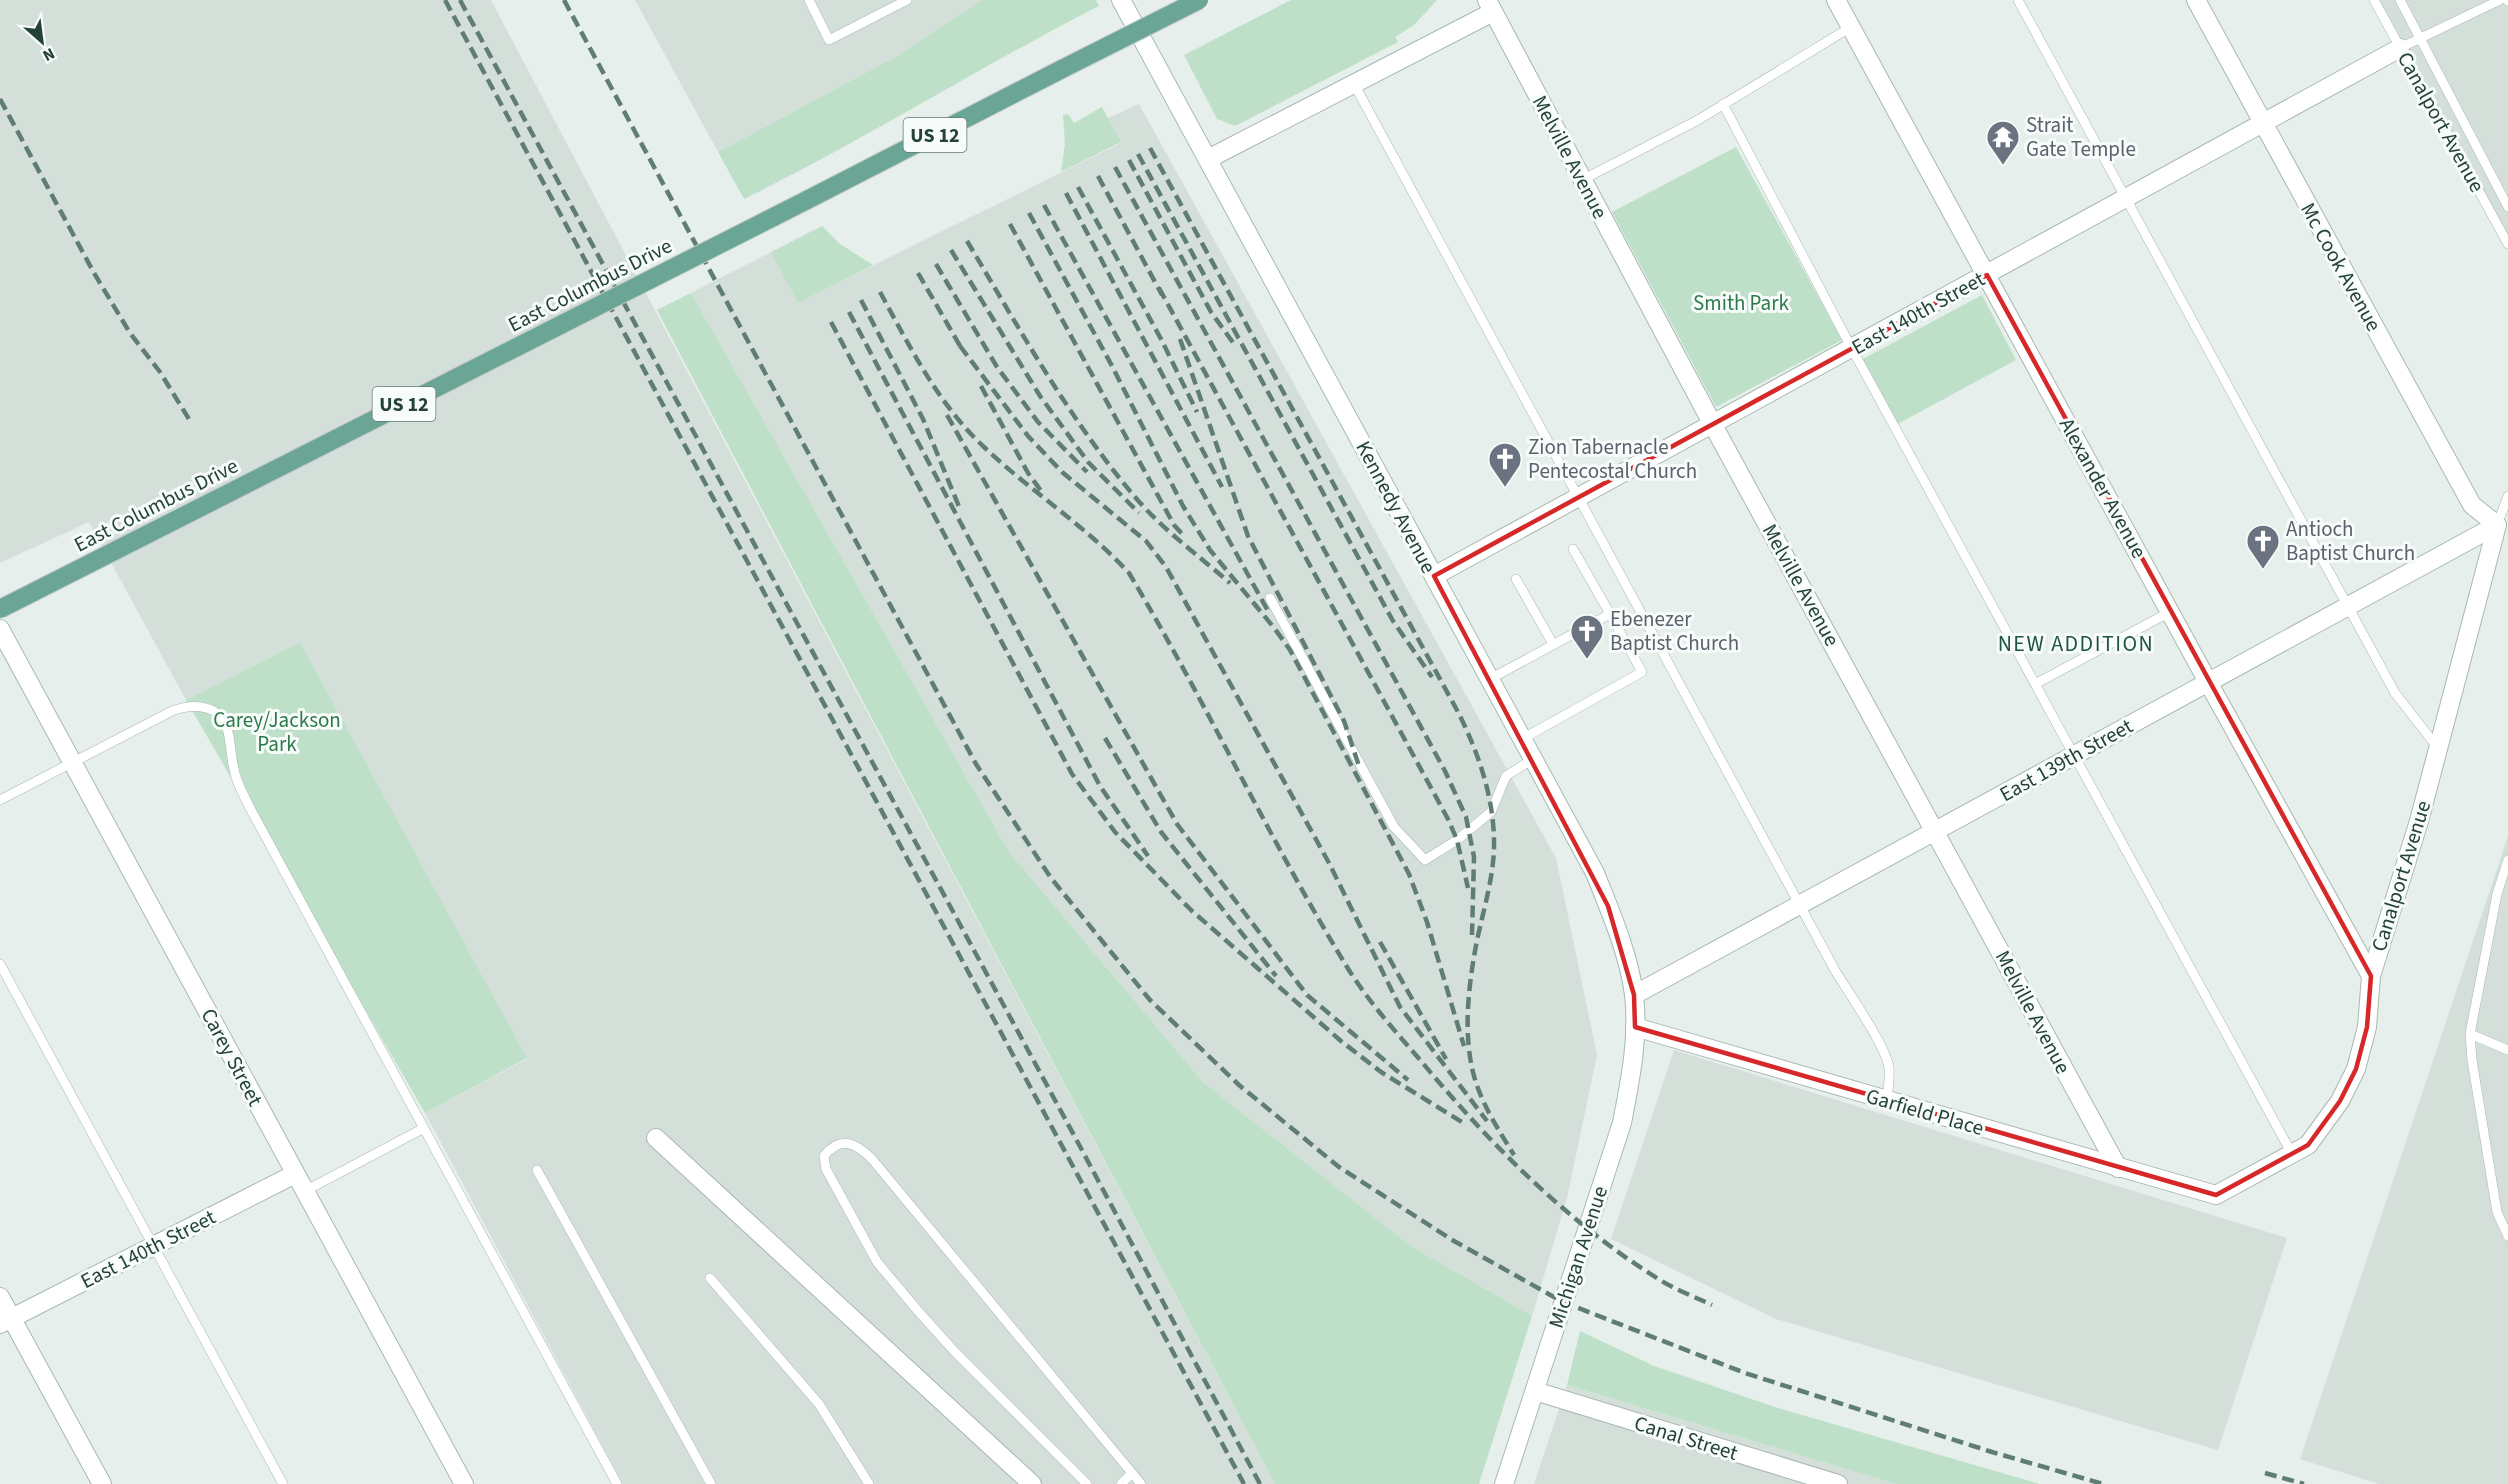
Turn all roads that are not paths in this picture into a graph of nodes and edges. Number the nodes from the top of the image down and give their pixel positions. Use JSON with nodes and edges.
{"nodes":[{"id":1,"x":809,"y":0,"type":"edge"},
{"id":2,"x":907,"y":0,"type":"edge"},
{"id":3,"x":1121,"y":0,"type":"edge"},
{"id":4,"x":1199,"y":0,"type":"edge"},
{"id":5,"x":1836,"y":0,"type":"edge"},
{"id":6,"x":2018,"y":0,"type":"edge"},
{"id":7,"x":2196,"y":0,"type":"edge"},
{"id":8,"x":2374,"y":0,"type":"edge"},
{"id":9,"x":2400,"y":0,"type":"edge"},
{"id":10,"x":2500,"y":0,"type":"edge"},
{"id":11,"x":1490,"y":6,"type":"edge"},
{"id":12,"x":1851,"y":27,"type":"junction"},
{"id":13,"x":2422,"y":39,"type":"junction"},
{"id":14,"x":2400,"y":48,"type":"junction"},
{"id":15,"x":1354,"y":84,"type":"junction"},
{"id":16,"x":1723,"y":104,"type":"junction"},
{"id":17,"x":2263,"y":124,"type":"junction"},
{"id":18,"x":1208,"y":159,"type":"junction"},
{"id":19,"x":1582,"y":180,"type":"junction"},
{"id":20,"x":2126,"y":200,"type":"junction"},
{"id":21,"x":2508,"y":207,"type":"edge"},
{"id":22,"x":2508,"y":244,"type":"edge"},
{"id":23,"x":1987,"y":275,"type":"junction"},
{"id":24,"x":1852,"y":349,"type":"junction"},
{"id":25,"x":1713,"y":425,"type":"junction"},
{"id":26,"x":2508,"y":496,"type":"edge"},
{"id":27,"x":1578,"y":498,"type":"junction"},
{"id":28,"x":2497,"y":525,"type":"junction"},
{"id":29,"x":1573,"y":549,"type":"dead end"},
{"id":30,"x":1434,"y":576,"type":"junction"},
{"id":31,"x":1516,"y":579,"type":"dead end"},
{"id":32,"x":1270,"y":598,"type":"dead end"},
{"id":33,"x":2347,"y":606,"type":"junction"},
{"id":34,"x":0,"y":609,"type":"edge"},
{"id":35,"x":2170,"y":612,"type":"junction"},
{"id":36,"x":1610,"y":614,"type":"junction"},
{"id":37,"x":3,"y":641,"type":"edge"},
{"id":38,"x":1553,"y":644,"type":"junction"},
{"id":39,"x":1490,"y":679,"type":"junction"},
{"id":40,"x":2208,"y":682,"type":"junction"},
{"id":41,"x":2035,"y":684,"type":"junction"},
{"id":42,"x":1522,"y":739,"type":"junction"},
{"id":43,"x":2438,"y":748,"type":"junction"},
{"id":44,"x":2074,"y":755,"type":"junction"},
{"id":45,"x":1533,"y":759,"type":"junction"},
{"id":46,"x":72,"y":763,"type":"junction"},
{"id":47,"x":0,"y":800,"type":"edge"},
{"id":48,"x":1935,"y":831,"type":"junction"},
{"id":49,"x":2508,"y":860,"type":"edge"},
{"id":50,"x":1799,"y":905,"type":"junction"},
{"id":51,"x":0,"y":964,"type":"edge"},
{"id":52,"x":2371,"y":976,"type":"junction"},
{"id":53,"x":1634,"y":995,"type":"junction"},
{"id":54,"x":1635,"y":1027,"type":"junction"},
{"id":55,"x":2470,"y":1034,"type":"junction"},
{"id":56,"x":2508,"y":1050,"type":"edge"},
{"id":57,"x":1887,"y":1100,"type":"junction"},
{"id":58,"x":424,"y":1128,"type":"junction"},
{"id":59,"x":656,"y":1138,"type":"dead end"},
{"id":60,"x":2292,"y":1154,"type":"junction"},
{"id":61,"x":2118,"y":1168,"type":"junction"},
{"id":62,"x":537,"y":1170,"type":"dead end"},
{"id":63,"x":296,"y":1174,"type":"junction"},
{"id":64,"x":305,"y":1191,"type":"junction"},
{"id":65,"x":2216,"y":1195,"type":"joint"},
{"id":66,"x":2508,"y":1236,"type":"edge"},
{"id":67,"x":153,"y":1246,"type":"junction"},
{"id":68,"x":710,"y":1278,"type":"dead end"},
{"id":69,"x":0,"y":1297,"type":"edge"},
{"id":70,"x":6,"y":1321,"type":"edge"},
{"id":71,"x":1535,"y":1392,"type":"junction"},
{"id":72,"x":1132,"y":1473,"type":"junction"},
{"id":73,"x":102,"y":1484,"type":"edge"},
{"id":74,"x":283,"y":1484,"type":"edge"},
{"id":75,"x":464,"y":1484,"type":"edge"},
{"id":76,"x":616,"y":1484,"type":"edge"},
{"id":77,"x":711,"y":1484,"type":"edge"},
{"id":78,"x":869,"y":1484,"type":"edge"},
{"id":79,"x":1032,"y":1484,"type":"edge"},
{"id":80,"x":1087,"y":1484,"type":"edge"},
{"id":81,"x":1120,"y":1484,"type":"edge"},
{"id":82,"x":1141,"y":1484,"type":"edge"},
{"id":83,"x":1504,"y":1484,"type":"edge"},
{"id":84,"x":1838,"y":1484,"type":"edge"}],
"edges":[{"from":1,"to":2,"type":"lane"},
{"from":3,"to":18,"type":"street","name":"Kennedy Avenue"},
{"from":4,"to":34,"type":"main road","name":"East Columbus Drive","number":"US 12","bridge":true},
{"from":5,"to":12,"type":"street","name":"Alexander Avenue"},
{"from":6,"to":20,"type":"lane"},
{"from":7,"to":17,"type":"street","name":"Mc Cook Avenue"},
{"from":8,"to":14,"type":"lane","name":"Canalport Avenue"},
{"from":9,"to":13,"type":"lane"},
{"from":10,"to":13,"type":"lane"},
{"from":11,"to":15,"type":"street"},
{"from":11,"to":19,"type":"street","name":"Melville Avenue"},
{"from":12,"to":16,"type":"lane"},
{"from":12,"to":23,"type":"street","name":"Alexander Avenue"},
{"from":13,"to":14,"type":"lane"},
{"from":13,"to":21,"type":"lane"},
{"from":14,"to":17,"type":"street","name":"East 140th Street"},
{"from":14,"to":22,"type":"lane","name":"Canalport Avenue"},
{"from":15,"to":18,"type":"street"},
{"from":15,"to":27,"type":"lane"},
{"from":16,"to":19,"type":"lane"},
{"from":16,"to":24,"type":"lane"},
{"from":17,"to":20,"type":"street","name":"East 140th Street"},
{"from":17,"to":28,"type":"street","name":"Mc Cook Avenue"},
{"from":18,"to":30,"type":"street","name":"Kennedy Avenue"},
{"from":19,"to":25,"type":"street","name":"Melville Avenue"},
{"from":20,"to":23,"type":"street","name":"East 140th Street"},
{"from":20,"to":33,"type":"lane"},
{"from":23,"to":24,"type":"street","name":"East 140th Street"},
{"from":23,"to":35,"type":"street","name":"Alexander Avenue"},
{"from":24,"to":25,"type":"street","name":"East 140th Street"},
{"from":24,"to":41,"type":"lane"},
{"from":25,"to":27,"type":"street","name":"East 140th Street"},
{"from":25,"to":48,"type":"street","name":"Melville Avenue"},
{"from":26,"to":28,"type":"lane","name":"Canalport Avenue"},
{"from":27,"to":30,"type":"street","name":"East 140th Street"},
{"from":27,"to":50,"type":"lane"},
{"from":28,"to":33,"type":"street","name":"East 139th Street"},
{"from":28,"to":43,"type":"street","name":"Canalport Avenue"},
{"from":29,"to":36,"type":"lane"},
{"from":30,"to":39,"type":"street","name":"Kennedy Avenue"},
{"from":31,"to":38,"type":"lane"},
{"from":32,"to":45,"type":"lane"},
{"from":33,"to":40,"type":"street","name":"East 139th Street"},
{"from":33,"to":43,"type":"lane"},
{"from":35,"to":40,"type":"street","name":"Alexander Avenue"},
{"from":35,"to":41,"type":"lane"},
{"from":36,"to":38,"type":"lane"},
{"from":36,"to":42,"type":"lane"},
{"from":37,"to":46,"type":"street","name":"Carey Street"},
{"from":38,"to":39,"type":"lane"},
{"from":39,"to":42,"type":"street","name":"Kennedy Avenue"},
{"from":40,"to":44,"type":"street","name":"East 139th Street"},
{"from":40,"to":52,"type":"street","name":"Alexander Avenue"},
{"from":41,"to":44,"type":"lane"},
{"from":42,"to":45,"type":"street","name":"Kennedy Avenue"},
{"from":43,"to":52,"type":"street","name":"Canalport Avenue"},
{"from":44,"to":48,"type":"street","name":"East 139th Street"},
{"from":44,"to":60,"type":"lane"},
{"from":45,"to":53,"type":"street","name":"Kennedy Avenue"},
{"from":46,"to":47,"type":"lane"},
{"from":46,"to":58,"type":"lane"},
{"from":46,"to":63,"type":"street","name":"Carey Street"},
{"from":48,"to":50,"type":"street","name":"East 139th Street"},
{"from":48,"to":61,"type":"street","name":"Melville Avenue"},
{"from":49,"to":55,"type":"lane"},
{"from":50,"to":53,"type":"street","name":"East 139th Street"},
{"from":50,"to":57,"type":"lane"},
{"from":51,"to":67,"type":"lane"},
{"from":52,"to":60,"type":"street","name":"Canalport Avenue"},
{"from":53,"to":54,"type":"street","name":"Kennedy Avenue"},
{"from":54,"to":57,"type":"street","name":"Garfield Place"},
{"from":54,"to":71,"type":"street","name":"Michigan Avenue"},
{"from":55,"to":56,"type":"lane"},
{"from":55,"to":66,"type":"lane"},
{"from":57,"to":61,"type":"street","name":"Garfield Place"},
{"from":58,"to":64,"type":"lane"},
{"from":58,"to":76,"type":"lane"},
{"from":59,"to":79,"type":"street"},
{"from":60,"to":65,"type":"street","name":"Canalport Avenue"},
{"from":61,"to":65,"type":"street","name":"Garfield Place"},
{"from":62,"to":77,"type":"lane"},
{"from":63,"to":64,"type":"street","name":"Carey Street"},
{"from":63,"to":67,"type":"street","name":"East 140th Street"},
{"from":64,"to":75,"type":"street","name":"Carey Street"},
{"from":67,"to":70,"type":"street","name":"East 140th Street"},
{"from":67,"to":74,"type":"lane"},
{"from":68,"to":78,"type":"lane"},
{"from":69,"to":70,"type":"street"},
{"from":70,"to":73,"type":"street"},
{"from":71,"to":83,"type":"street","name":"Michigan Avenue"},
{"from":71,"to":84,"type":"street","name":"Canal Street"},
{"from":72,"to":80,"type":"lane"},
{"from":72,"to":81,"type":"lane"},
{"from":72,"to":82,"type":"lane"}]}
